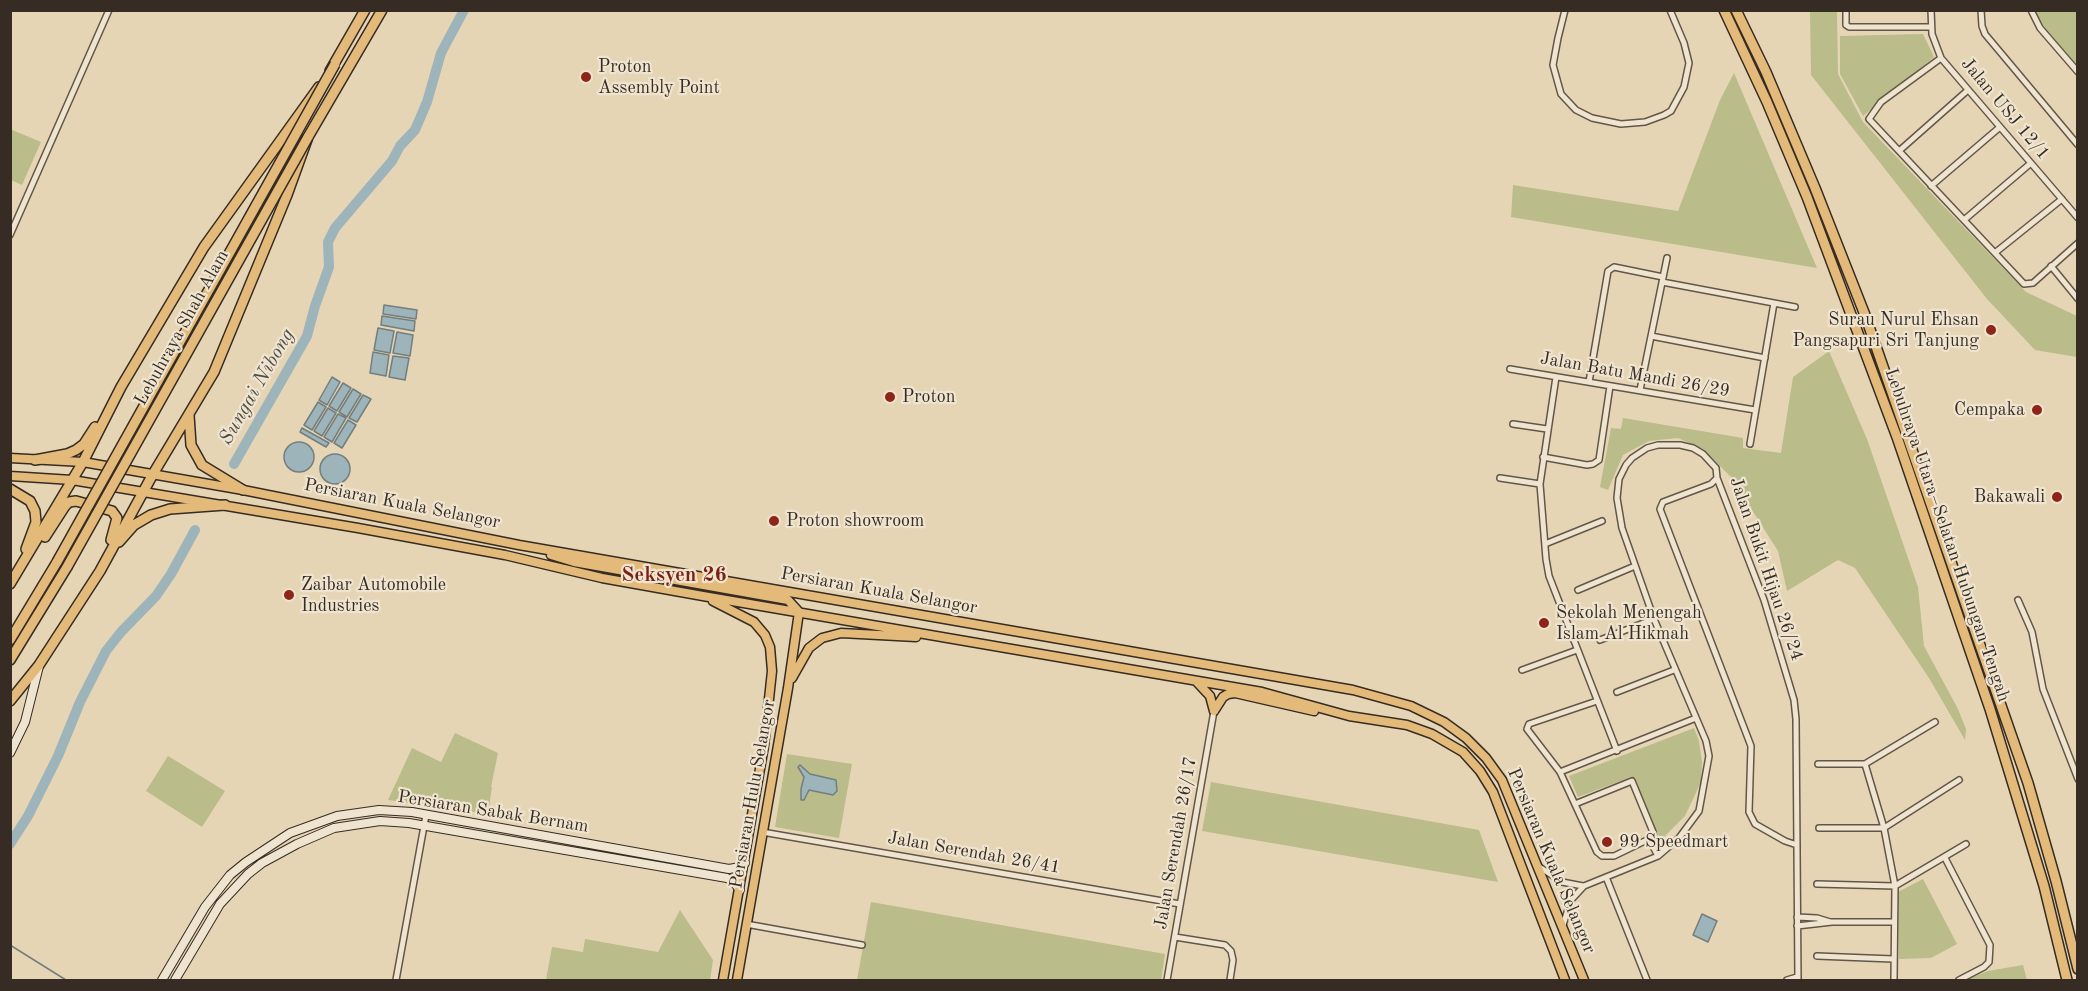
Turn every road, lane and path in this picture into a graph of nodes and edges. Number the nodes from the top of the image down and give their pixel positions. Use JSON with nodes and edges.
{"nodes":[{"id":1,"x":109,"y":10,"type":"edge"},
{"id":2,"x":365,"y":10,"type":"edge"},
{"id":3,"x":382,"y":10,"type":"edge"},
{"id":4,"x":1565,"y":10,"type":"edge"},
{"id":5,"x":1670,"y":10,"type":"edge"},
{"id":6,"x":1724,"y":10,"type":"edge"},
{"id":7,"x":1736,"y":10,"type":"edge"},
{"id":8,"x":1846,"y":10,"type":"edge"},
{"id":9,"x":1931,"y":10,"type":"edge"},
{"id":10,"x":1982,"y":10,"type":"edge"},
{"id":11,"x":2031,"y":10,"type":"edge"},
{"id":12,"x":1931,"y":27,"type":"junction"},
{"id":13,"x":1941,"y":58,"type":"junction"},
{"id":14,"x":335,"y":64,"type":"junction"},
{"id":15,"x":2078,"y":72,"type":"edge"},
{"id":16,"x":1968,"y":90,"type":"junction"},
{"id":17,"x":2000,"y":127,"type":"junction"},
{"id":18,"x":308,"y":137,"type":"junction"},
{"id":19,"x":2078,"y":145,"type":"edge"},
{"id":20,"x":1899,"y":151,"type":"junction"},
{"id":21,"x":2031,"y":163,"type":"junction"},
{"id":22,"x":1931,"y":186,"type":"junction"},
{"id":23,"x":2062,"y":199,"type":"junction"},
{"id":24,"x":2078,"y":218,"type":"edge"},
{"id":25,"x":1964,"y":220,"type":"junction"},
{"id":26,"x":10,"y":235,"type":"edge"},
{"id":27,"x":2078,"y":243,"type":"edge"},
{"id":28,"x":1996,"y":252,"type":"junction"},
{"id":29,"x":1667,"y":258,"type":"dead end"},
{"id":30,"x":2051,"y":266,"type":"junction"},
{"id":31,"x":1663,"y":279,"type":"junction"},
{"id":32,"x":2078,"y":299,"type":"edge"},
{"id":33,"x":1774,"y":303,"type":"junction"},
{"id":34,"x":1795,"y":308,"type":"dead end"},
{"id":35,"x":1651,"y":336,"type":"junction"},
{"id":36,"x":1765,"y":358,"type":"junction"},
{"id":37,"x":1510,"y":369,"type":"dead end"},
{"id":38,"x":1556,"y":377,"type":"junction"},
{"id":39,"x":1589,"y":382,"type":"junction"},
{"id":40,"x":1610,"y":386,"type":"junction"},
{"id":41,"x":121,"y":387,"type":"junction"},
{"id":42,"x":1640,"y":390,"type":"junction"},
{"id":43,"x":1755,"y":410,"type":"junction"},
{"id":44,"x":189,"y":415,"type":"junction"},
{"id":45,"x":1513,"y":424,"type":"dead end"},
{"id":46,"x":1547,"y":429,"type":"junction"},
{"id":47,"x":1750,"y":444,"type":"dead end"},
{"id":48,"x":1543,"y":457,"type":"junction"},
{"id":49,"x":10,"y":458,"type":"edge"},
{"id":50,"x":34,"y":460,"type":"junction"},
{"id":51,"x":83,"y":462,"type":"junction"},
{"id":52,"x":153,"y":474,"type":"junction"},
{"id":53,"x":10,"y":476,"type":"edge"},
{"id":54,"x":1500,"y":478,"type":"dead end"},
{"id":55,"x":1717,"y":478,"type":"junction"},
{"id":56,"x":72,"y":480,"type":"junction"},
{"id":57,"x":1540,"y":484,"type":"junction"},
{"id":58,"x":10,"y":489,"type":"edge"},
{"id":59,"x":243,"y":490,"type":"junction"},
{"id":60,"x":144,"y":491,"type":"junction"},
{"id":61,"x":225,"y":505,"type":"junction"},
{"id":62,"x":1602,"y":521,"type":"dead end"},
{"id":63,"x":1545,"y":544,"type":"junction"},
{"id":64,"x":519,"y":545,"type":"junction"},
{"id":65,"x":108,"y":554,"type":"junction"},
{"id":66,"x":1635,"y":566,"type":"junction"},
{"id":67,"x":18,"y":571,"type":"junction"},
{"id":68,"x":100,"y":571,"type":"junction"},
{"id":69,"x":10,"y":584,"type":"edge"},
{"id":70,"x":1578,"y":590,"type":"dead end"},
{"id":71,"x":703,"y":596,"type":"junction"},
{"id":72,"x":2018,"y":600,"type":"dead end"},
{"id":73,"x":799,"y":612,"type":"junction"},
{"id":74,"x":1654,"y":620,"type":"junction"},
{"id":75,"x":956,"y":639,"type":"junction"},
{"id":76,"x":10,"y":640,"type":"edge"},
{"id":77,"x":1600,"y":640,"type":"dead end"},
{"id":78,"x":1577,"y":650,"type":"junction"},
{"id":79,"x":10,"y":660,"type":"edge"},
{"id":80,"x":39,"y":665,"type":"junction"},
{"id":81,"x":1522,"y":670,"type":"dead end"},
{"id":82,"x":1674,"y":670,"type":"junction"},
{"id":83,"x":1194,"y":680,"type":"junction"},
{"id":84,"x":788,"y":688,"type":"junction"},
{"id":85,"x":1617,"y":692,"type":"dead end"},
{"id":86,"x":10,"y":701,"type":"edge"},
{"id":87,"x":1597,"y":701,"type":"junction"},
{"id":88,"x":1214,"y":711,"type":"junction"},
{"id":89,"x":1349,"y":716,"type":"junction"},
{"id":90,"x":1696,"y":717,"type":"junction"},
{"id":91,"x":1935,"y":722,"type":"dead end"},
{"id":92,"x":1617,"y":750,"type":"junction"},
{"id":93,"x":10,"y":753,"type":"edge"},
{"id":94,"x":1818,"y":764,"type":"dead end"},
{"id":95,"x":1865,"y":764,"type":"junction"},
{"id":96,"x":1560,"y":772,"type":"junction"},
{"id":97,"x":2078,"y":779,"type":"edge"},
{"id":98,"x":1959,"y":780,"type":"dead end"},
{"id":99,"x":1575,"y":804,"type":"junction"},
{"id":100,"x":426,"y":815,"type":"junction"},
{"id":101,"x":424,"y":825,"type":"junction"},
{"id":102,"x":1819,"y":828,"type":"dead end"},
{"id":103,"x":1884,"y":828,"type":"junction"},
{"id":104,"x":762,"y":832,"type":"junction"},
{"id":105,"x":290,"y":834,"type":"junction"},
{"id":106,"x":1649,"y":839,"type":"junction"},
{"id":107,"x":297,"y":844,"type":"junction"},
{"id":108,"x":1966,"y":844,"type":"dead end"},
{"id":109,"x":1797,"y":845,"type":"junction"},
{"id":110,"x":1658,"y":856,"type":"junction"},
{"id":111,"x":1945,"y":858,"type":"junction"},
{"id":112,"x":745,"y":863,"type":"junction"},
{"id":113,"x":1537,"y":865,"type":"junction"},
{"id":114,"x":1606,"y":877,"type":"junction"},
{"id":115,"x":1817,"y":885,"type":"dead end"},
{"id":116,"x":1584,"y":886,"type":"junction"},
{"id":117,"x":1895,"y":886,"type":"junction"},
{"id":118,"x":740,"y":890,"type":"junction"},
{"id":119,"x":1180,"y":904,"type":"junction"},
{"id":120,"x":1797,"y":917,"type":"junction"},
{"id":121,"x":1832,"y":922,"type":"junction"},
{"id":122,"x":1894,"y":922,"type":"junction"},
{"id":123,"x":746,"y":924,"type":"junction"},
{"id":124,"x":1562,"y":926,"type":"junction"},
{"id":125,"x":1797,"y":926,"type":"junction"},
{"id":126,"x":1175,"y":937,"type":"junction"},
{"id":127,"x":862,"y":945,"type":"dead end"},
{"id":128,"x":1817,"y":956,"type":"dead end"},
{"id":129,"x":1893,"y":958,"type":"junction"},
{"id":130,"x":2078,"y":969,"type":"edge"},
{"id":131,"x":1797,"y":979,"type":"edge"},
{"id":132,"x":162,"y":981,"type":"edge"},
{"id":133,"x":175,"y":981,"type":"edge"},
{"id":134,"x":396,"y":981,"type":"edge"},
{"id":135,"x":723,"y":981,"type":"edge"},
{"id":136,"x":736,"y":981,"type":"edge"},
{"id":137,"x":1167,"y":981,"type":"edge"},
{"id":138,"x":1230,"y":981,"type":"edge"},
{"id":139,"x":1565,"y":981,"type":"edge"},
{"id":140,"x":1584,"y":981,"type":"edge"},
{"id":141,"x":1647,"y":981,"type":"edge"},
{"id":142,"x":1787,"y":981,"type":"edge"},
{"id":143,"x":1894,"y":981,"type":"edge"},
{"id":144,"x":1959,"y":981,"type":"edge"},
{"id":145,"x":2067,"y":981,"type":"edge"}],
"edges":[{"from":1,"to":26,"type":"street"},
{"from":2,"to":14,"type":"highway","name":"Lebuhraya Shah Alam"},
{"from":3,"to":18,"type":"highway","name":"Lebuhraya Shah Alam"},
{"from":4,"to":5,"type":"street"},
{"from":6,"to":145,"type":"highway","name":"Lebuhraya Utara–Selatan Hubungan Tengah"},
{"from":7,"to":130,"type":"highway","name":"Lebuhraya Utara–Selatan Hubungan Tengah"},
{"from":8,"to":12,"type":"street"},
{"from":9,"to":12,"type":"street","name":"Jalan USJ 12/1"},
{"from":10,"to":19,"type":"street"},
{"from":11,"to":15,"type":"street"},
{"from":12,"to":13,"type":"street","name":"Jalan USJ 12/1"},
{"from":13,"to":16,"type":"street","name":"Jalan USJ 12/1"},
{"from":13,"to":20,"type":"street"},
{"from":14,"to":41,"type":"highway"},
{"from":14,"to":76,"type":"highway","name":"Lebuhraya Shah Alam","bridge":true},
{"from":16,"to":17,"type":"street","name":"Jalan USJ 12/1"},
{"from":16,"to":20,"type":"street"},
{"from":17,"to":21,"type":"street","name":"Jalan USJ 12/1"},
{"from":17,"to":22,"type":"street"},
{"from":18,"to":44,"type":"highway"},
{"from":18,"to":79,"type":"highway","name":"Lebuhraya Shah Alam","bridge":true},
{"from":20,"to":22,"type":"street"},
{"from":21,"to":23,"type":"street","name":"Jalan USJ 12/1"},
{"from":21,"to":25,"type":"street"},
{"from":22,"to":25,"type":"street"},
{"from":23,"to":24,"type":"street","name":"Jalan USJ 12/1"},
{"from":23,"to":28,"type":"street"},
{"from":25,"to":28,"type":"street"},
{"from":27,"to":30,"type":"street"},
{"from":28,"to":30,"type":"street"},
{"from":29,"to":31,"type":"street"},
{"from":30,"to":32,"type":"street"},
{"from":31,"to":33,"type":"street"},
{"from":31,"to":35,"type":"street"},
{"from":31,"to":39,"type":"street"},
{"from":33,"to":34,"type":"street"},
{"from":33,"to":36,"type":"street"},
{"from":35,"to":36,"type":"street"},
{"from":35,"to":42,"type":"street"},
{"from":36,"to":43,"type":"street"},
{"from":37,"to":38,"type":"street","name":"Jalan Batu Mandi 26/29"},
{"from":38,"to":39,"type":"street","name":"Jalan Batu Mandi 26/29"},
{"from":38,"to":46,"type":"street"},
{"from":39,"to":40,"type":"street","name":"Jalan Batu Mandi 26/29"},
{"from":40,"to":42,"type":"street","name":"Jalan Batu Mandi 26/29"},
{"from":40,"to":48,"type":"street"},
{"from":41,"to":50,"type":"highway"},
{"from":41,"to":51,"type":"highway"},
{"from":42,"to":43,"type":"street","name":"Jalan Batu Mandi 26/29"},
{"from":43,"to":47,"type":"street"},
{"from":44,"to":52,"type":"highway"},
{"from":44,"to":59,"type":"highway"},
{"from":45,"to":46,"type":"street"},
{"from":46,"to":48,"type":"street"},
{"from":48,"to":57,"type":"street"},
{"from":49,"to":50,"type":"main road","name":"Persiaran Kuala Selangor"},
{"from":50,"to":51,"type":"main road","name":"Persiaran Kuala Selangor"},
{"from":51,"to":52,"type":"main road","name":"Persiaran Kuala Selangor"},
{"from":51,"to":56,"type":"highway"},
{"from":52,"to":59,"type":"main road","name":"Persiaran Kuala Selangor"},
{"from":52,"to":60,"type":"highway"},
{"from":53,"to":56,"type":"main road","name":"Persiaran Kuala Selangor"},
{"from":54,"to":57,"type":"street"},
{"from":55,"to":66,"type":"street","name":"Jalan Bukit Hijau 26/24"},
{"from":55,"to":109,"type":"street","name":"Jalan Bukit Hijau 26/24"},
{"from":55,"to":109,"type":"street"},
{"from":56,"to":60,"type":"main road","name":"Persiaran Kuala Selangor"},
{"from":56,"to":67,"type":"highway"},
{"from":57,"to":63,"type":"street"},
{"from":58,"to":67,"type":"highway"},
{"from":59,"to":64,"type":"main road","name":"Persiaran Kuala Selangor"},
{"from":60,"to":61,"type":"main road","name":"Persiaran Kuala Selangor"},
{"from":60,"to":65,"type":"highway"},
{"from":61,"to":65,"type":"highway"},
{"from":61,"to":71,"type":"main road","name":"Persiaran Kuala Selangor"},
{"from":62,"to":63,"type":"street"},
{"from":63,"to":78,"type":"street"},
{"from":64,"to":73,"type":"main road"},
{"from":64,"to":113,"type":"main road","name":"Persiaran Kuala Selangor"},
{"from":65,"to":68,"type":"highway"},
{"from":66,"to":70,"type":"street"},
{"from":66,"to":74,"type":"street","name":"Jalan Bukit Hijau 26/24"},
{"from":67,"to":68,"type":"highway"},
{"from":67,"to":69,"type":"highway"},
{"from":68,"to":80,"type":"highway"},
{"from":71,"to":73,"type":"main road","name":"Persiaran Kuala Selangor"},
{"from":71,"to":112,"type":"main road","name":"Persiaran Hulu Selangor"},
{"from":72,"to":97,"type":"street"},
{"from":73,"to":75,"type":"main road","name":"Persiaran Kuala Selangor"},
{"from":73,"to":84,"type":"main road","name":"Persiaran Hulu Selangor"},
{"from":74,"to":77,"type":"street"},
{"from":74,"to":82,"type":"street","name":"Jalan Bukit Hijau 26/24"},
{"from":75,"to":83,"type":"main road","name":"Persiaran Kuala Selangor"},
{"from":75,"to":84,"type":"main road"},
{"from":78,"to":81,"type":"street"},
{"from":78,"to":87,"type":"street"},
{"from":80,"to":86,"type":"highway"},
{"from":80,"to":93,"type":"street"},
{"from":82,"to":85,"type":"street"},
{"from":82,"to":90,"type":"street","name":"Jalan Bukit Hijau 26/24"},
{"from":83,"to":88,"type":"main road"},
{"from":83,"to":89,"type":"main road","name":"Persiaran Kuala Selangor"},
{"from":84,"to":104,"type":"main road","name":"Persiaran Hulu Selangor"},
{"from":87,"to":92,"type":"street"},
{"from":87,"to":96,"type":"street"},
{"from":88,"to":89,"type":"main road"},
{"from":88,"to":119,"type":"street","name":"Jalan Serendah 26/17"},
{"from":89,"to":139,"type":"main road","name":"Persiaran Kuala Selangor"},
{"from":90,"to":92,"type":"street"},
{"from":90,"to":110,"type":"street","name":"Jalan Bukit Hijau 26/24"},
{"from":91,"to":95,"type":"street"},
{"from":92,"to":96,"type":"street"},
{"from":94,"to":95,"type":"street"},
{"from":95,"to":103,"type":"street"},
{"from":96,"to":99,"type":"street"},
{"from":98,"to":103,"type":"street"},
{"from":99,"to":106,"type":"street"},
{"from":99,"to":106,"type":"street"},
{"from":100,"to":101,"type":"street"},
{"from":100,"to":105,"type":"street","name":"Persiaran Sabak Bernam"},
{"from":100,"to":112,"type":"street","name":"Persiaran Sabak Bernam"},
{"from":101,"to":107,"type":"street","name":"Persiaran Sabak Bernam"},
{"from":101,"to":118,"type":"street","name":"Persiaran Sabak Bernam"},
{"from":101,"to":134,"type":"street"},
{"from":102,"to":103,"type":"street"},
{"from":103,"to":117,"type":"street"},
{"from":104,"to":119,"type":"street","name":"Jalan Serendah 26/41"},
{"from":104,"to":123,"type":"main road","name":"Persiaran Hulu Selangor"},
{"from":105,"to":107,"type":"street"},
{"from":105,"to":132,"type":"street","name":"Persiaran Sabak Bernam"},
{"from":106,"to":110,"type":"street"},
{"from":107,"to":133,"type":"street","name":"Persiaran Sabak Bernam"},
{"from":108,"to":111,"type":"street"},
{"from":109,"to":120,"type":"street","name":"Jalan Bukit Hijau 26/24"},
{"from":110,"to":114,"type":"street","name":"Jalan Bukit Hijau 26/24"},
{"from":111,"to":117,"type":"street"},
{"from":111,"to":144,"type":"street"},
{"from":112,"to":118,"type":"main road","name":"Persiaran Hulu Selangor"},
{"from":113,"to":116,"type":"street"},
{"from":113,"to":124,"type":"main road","name":"Persiaran Kuala Selangor"},
{"from":114,"to":116,"type":"street","name":"Jalan Bukit Hijau 26/24"},
{"from":114,"to":141,"type":"street"},
{"from":115,"to":117,"type":"street"},
{"from":116,"to":124,"type":"street"},
{"from":117,"to":122,"type":"street"},
{"from":118,"to":135,"type":"main road","name":"Persiaran Hulu Selangor"},
{"from":119,"to":126,"type":"street","name":"Jalan Serendah 26/17"},
{"from":120,"to":121,"type":"street"},
{"from":120,"to":125,"type":"street","name":"Jalan Bukit Hijau 26/24"},
{"from":121,"to":122,"type":"street"},
{"from":121,"to":125,"type":"street"},
{"from":122,"to":129,"type":"street"},
{"from":123,"to":127,"type":"street"},
{"from":123,"to":136,"type":"main road","name":"Persiaran Hulu Selangor"},
{"from":124,"to":140,"type":"main road","name":"Persiaran Kuala Selangor"},
{"from":125,"to":131,"type":"street","name":"Jalan Bukit Hijau 26/24"},
{"from":126,"to":137,"type":"street","name":"Jalan Serendah 26/17"},
{"from":126,"to":138,"type":"street"},
{"from":128,"to":129,"type":"street"},
{"from":129,"to":143,"type":"street"},
{"from":131,"to":142,"type":"street"}]}
